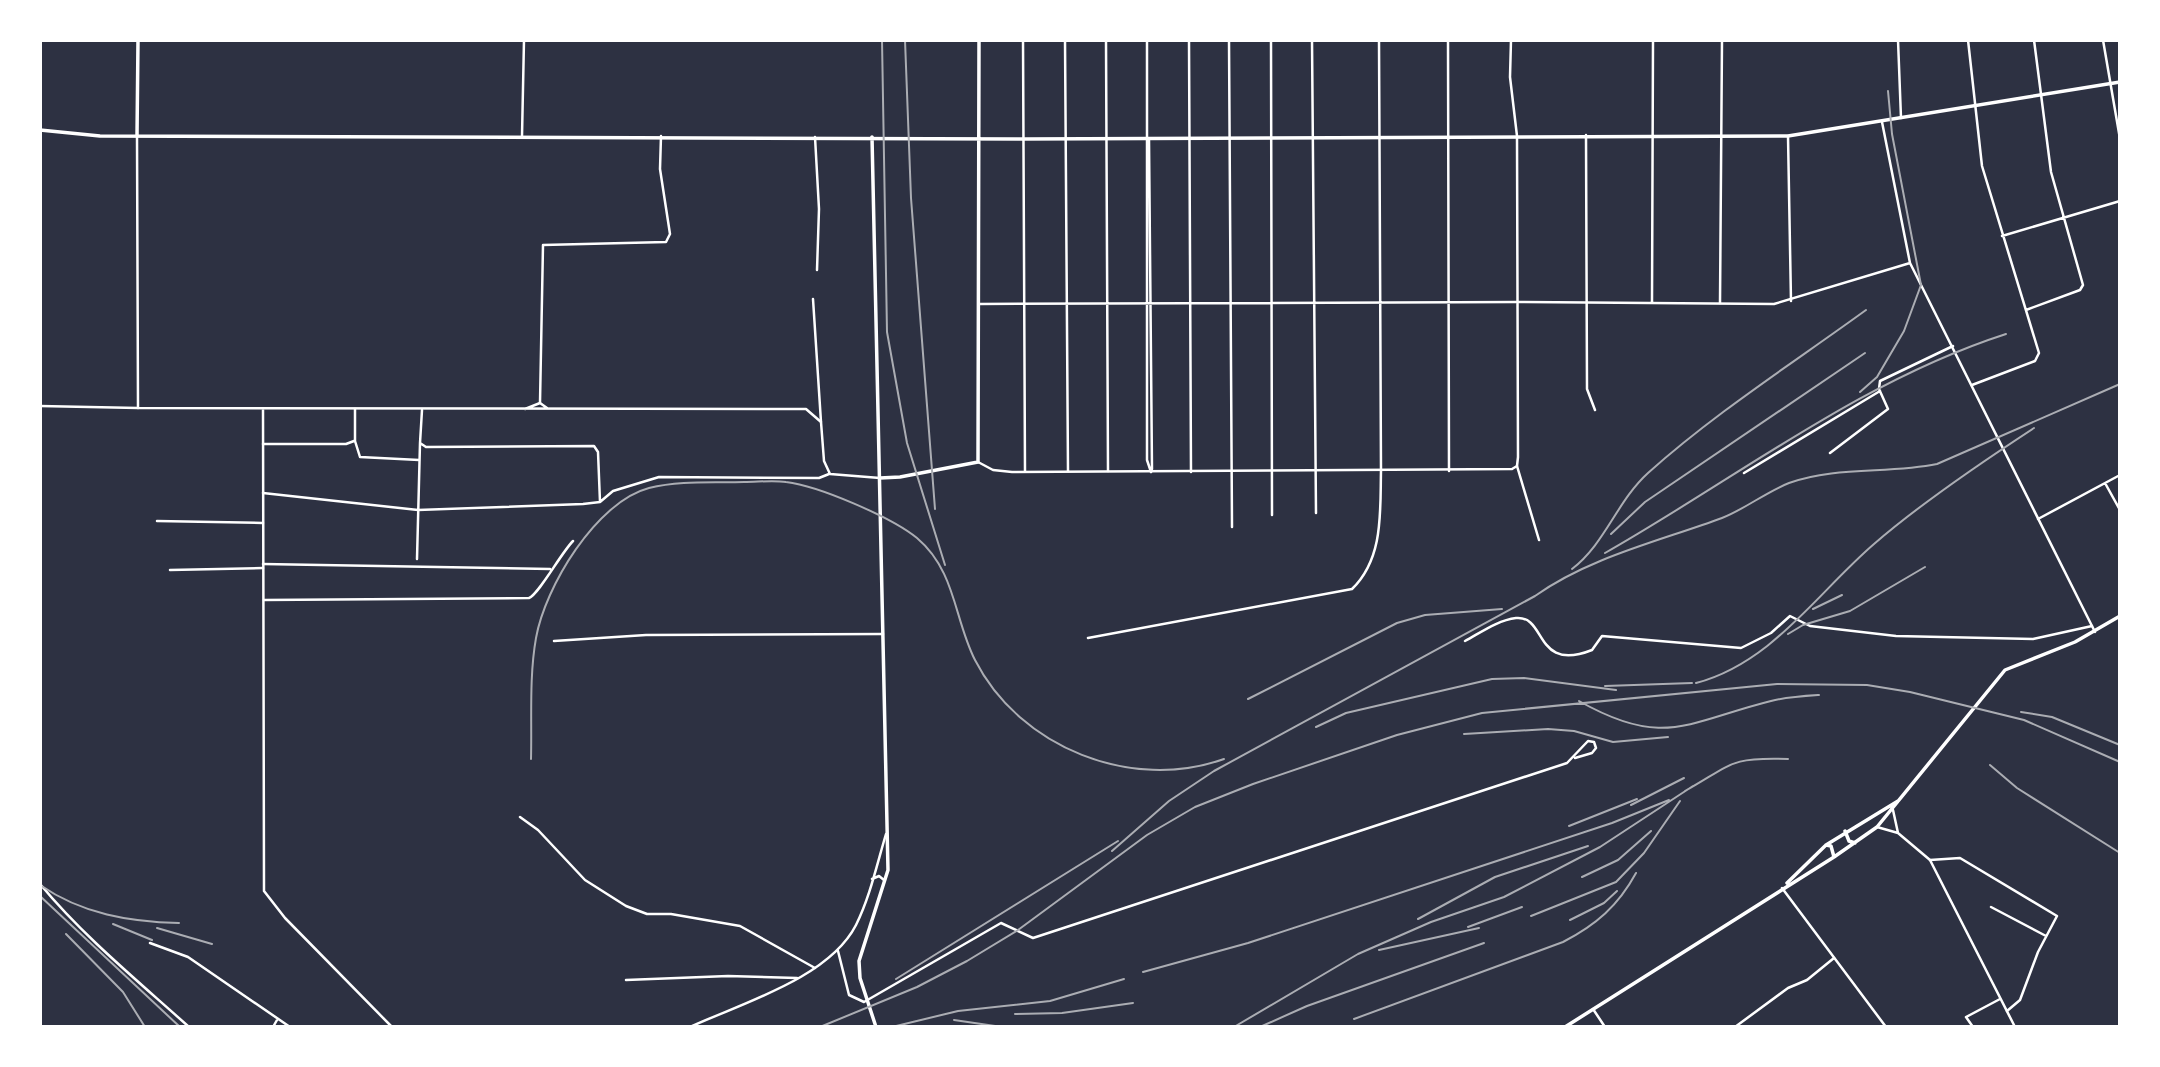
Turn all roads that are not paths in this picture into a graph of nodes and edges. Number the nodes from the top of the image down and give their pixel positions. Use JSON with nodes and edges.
{"nodes":[{"id":1,"x":138,"y":40,"type":"edge"},
{"id":2,"x":524,"y":40,"type":"edge"},
{"id":3,"x":979,"y":40,"type":"edge"},
{"id":4,"x":1023,"y":40,"type":"edge"},
{"id":5,"x":1065,"y":40,"type":"edge"},
{"id":6,"x":1106,"y":40,"type":"edge"},
{"id":7,"x":1147,"y":40,"type":"edge"},
{"id":8,"x":1189,"y":40,"type":"edge"},
{"id":9,"x":1229,"y":40,"type":"edge"},
{"id":10,"x":1271,"y":40,"type":"edge"},
{"id":11,"x":1312,"y":40,"type":"edge"},
{"id":12,"x":1380,"y":40,"type":"edge"},
{"id":13,"x":1448,"y":40,"type":"edge"},
{"id":14,"x":1511,"y":40,"type":"edge"},
{"id":15,"x":1653,"y":40,"type":"edge"},
{"id":16,"x":1721,"y":40,"type":"edge"},
{"id":17,"x":1898,"y":40,"type":"edge"},
{"id":18,"x":1968,"y":40,"type":"edge"},
{"id":19,"x":2034,"y":40,"type":"edge"},
{"id":20,"x":2103,"y":40,"type":"edge"},
{"id":21,"x":2120,"y":82,"type":"edge"},
{"id":22,"x":2109,"y":84,"type":"junction"},
{"id":23,"x":2041,"y":94,"type":"junction"},
{"id":24,"x":1974,"y":106,"type":"junction"},
{"id":25,"x":1901,"y":118,"type":"junction"},
{"id":26,"x":1882,"y":122,"type":"junction"},
{"id":27,"x":40,"y":130,"type":"edge"},
{"id":28,"x":1586,"y":135,"type":"junction"},
{"id":29,"x":1653,"y":135,"type":"junction"},
{"id":30,"x":1723,"y":135,"type":"junction"},
{"id":31,"x":137,"y":136,"type":"junction"},
{"id":32,"x":522,"y":136,"type":"junction"},
{"id":33,"x":661,"y":136,"type":"junction"},
{"id":34,"x":1448,"y":136,"type":"junction"},
{"id":35,"x":1517,"y":136,"type":"junction"},
{"id":36,"x":1788,"y":136,"type":"junction"},
{"id":37,"x":815,"y":137,"type":"junction"},
{"id":38,"x":872,"y":137,"type":"junction"},
{"id":39,"x":1190,"y":137,"type":"junction"},
{"id":40,"x":1271,"y":137,"type":"junction"},
{"id":41,"x":1314,"y":137,"type":"junction"},
{"id":42,"x":1380,"y":137,"type":"junction"},
{"id":43,"x":979,"y":138,"type":"junction"},
{"id":44,"x":1065,"y":138,"type":"junction"},
{"id":45,"x":1106,"y":138,"type":"junction"},
{"id":46,"x":1148,"y":138,"type":"junction"},
{"id":47,"x":1230,"y":138,"type":"junction"},
{"id":48,"x":1023,"y":139,"type":"junction"},
{"id":49,"x":2120,"y":139,"type":"edge"},
{"id":50,"x":2120,"y":201,"type":"edge"},
{"id":51,"x":2066,"y":217,"type":"junction"},
{"id":52,"x":2002,"y":236,"type":"junction"},
{"id":53,"x":1910,"y":263,"type":"junction"},
{"id":54,"x":817,"y":270,"type":"dead end"},
{"id":55,"x":813,"y":299,"type":"dead end"},
{"id":56,"x":1586,"y":301,"type":"junction"},
{"id":57,"x":1790,"y":301,"type":"junction"},
{"id":58,"x":1449,"y":302,"type":"junction"},
{"id":59,"x":1517,"y":302,"type":"junction"},
{"id":60,"x":1652,"y":302,"type":"junction"},
{"id":61,"x":1230,"y":303,"type":"junction"},
{"id":62,"x":1270,"y":303,"type":"junction"},
{"id":63,"x":1314,"y":303,"type":"junction"},
{"id":64,"x":1379,"y":303,"type":"junction"},
{"id":65,"x":1720,"y":303,"type":"junction"},
{"id":66,"x":979,"y":304,"type":"junction"},
{"id":67,"x":1024,"y":304,"type":"junction"},
{"id":68,"x":1066,"y":304,"type":"junction"},
{"id":69,"x":1145,"y":304,"type":"junction"},
{"id":70,"x":1152,"y":304,"type":"junction"},
{"id":71,"x":1189,"y":304,"type":"junction"},
{"id":72,"x":1107,"y":305,"type":"junction"},
{"id":73,"x":2026,"y":310,"type":"junction"},
{"id":74,"x":1953,"y":346,"type":"junction"},
{"id":75,"x":1972,"y":385,"type":"junction"},
{"id":76,"x":1880,"y":391,"type":"junction"},
{"id":77,"x":540,"y":403,"type":"junction"},
{"id":78,"x":40,"y":405,"type":"edge"},
{"id":79,"x":138,"y":408,"type":"junction"},
{"id":80,"x":547,"y":408,"type":"junction"},
{"id":81,"x":355,"y":409,"type":"junction"},
{"id":82,"x":422,"y":409,"type":"junction"},
{"id":83,"x":526,"y":409,"type":"junction"},
{"id":84,"x":263,"y":410,"type":"junction"},
{"id":85,"x":1595,"y":410,"type":"dead end"},
{"id":86,"x":821,"y":422,"type":"junction"},
{"id":87,"x":355,"y":440,"type":"junction"},
{"id":88,"x":420,"y":443,"type":"junction"},
{"id":89,"x":263,"y":444,"type":"junction"},
{"id":90,"x":1830,"y":453,"type":"dead end"},
{"id":91,"x":419,"y":460,"type":"junction"},
{"id":92,"x":978,"y":462,"type":"junction"},
{"id":93,"x":1517,"y":466,"type":"junction"},
{"id":94,"x":1272,"y":471,"type":"junction"},
{"id":95,"x":1314,"y":471,"type":"junction"},
{"id":96,"x":1381,"y":471,"type":"junction"},
{"id":97,"x":1449,"y":471,"type":"junction"},
{"id":98,"x":1025,"y":472,"type":"junction"},
{"id":99,"x":1108,"y":472,"type":"junction"},
{"id":100,"x":1151,"y":472,"type":"junction"},
{"id":101,"x":1191,"y":472,"type":"junction"},
{"id":102,"x":1232,"y":472,"type":"junction"},
{"id":103,"x":1068,"y":473,"type":"junction"},
{"id":104,"x":830,"y":474,"type":"junction"},
{"id":105,"x":1744,"y":474,"type":"dead end"},
{"id":106,"x":2120,"y":475,"type":"edge"},
{"id":107,"x":880,"y":478,"type":"junction"},
{"id":108,"x":2105,"y":483,"type":"junction"},
{"id":109,"x":263,"y":493,"type":"junction"},
{"id":110,"x":600,"y":502,"type":"junction"},
{"id":111,"x":418,"y":510,"type":"junction"},
{"id":112,"x":2120,"y":510,"type":"edge"},
{"id":113,"x":1316,"y":513,"type":"dead end"},
{"id":114,"x":1272,"y":515,"type":"dead end"},
{"id":115,"x":2038,"y":519,"type":"junction"},
{"id":116,"x":157,"y":521,"type":"dead end"},
{"id":117,"x":263,"y":523,"type":"junction"},
{"id":118,"x":1231,"y":527,"type":"dead end"},
{"id":119,"x":1539,"y":540,"type":"dead end"},
{"id":120,"x":573,"y":541,"type":"dead end"},
{"id":121,"x":417,"y":559,"type":"dead end"},
{"id":122,"x":263,"y":566,"type":"junction"},
{"id":123,"x":550,"y":569,"type":"junction"},
{"id":124,"x":170,"y":570,"type":"dead end"},
{"id":125,"x":264,"y":600,"type":"junction"},
{"id":126,"x":2120,"y":615,"type":"edge"},
{"id":127,"x":2092,"y":626,"type":"junction"},
{"id":128,"x":2095,"y":632,"type":"junction"},
{"id":129,"x":883,"y":634,"type":"junction"},
{"id":130,"x":1088,"y":638,"type":"dead end"},
{"id":131,"x":1465,"y":640,"type":"dead end"},
{"id":132,"x":554,"y":641,"type":"dead end"},
{"id":133,"x":1575,"y":758,"type":"junction"},
{"id":134,"x":1903,"y":798,"type":"junction"},
{"id":135,"x":1893,"y":810,"type":"junction"},
{"id":136,"x":520,"y":817,"type":"dead end"},
{"id":137,"x":1877,"y":827,"type":"junction"},
{"id":138,"x":887,"y":831,"type":"junction"},
{"id":139,"x":1845,"y":831,"type":"junction"},
{"id":140,"x":1898,"y":833,"type":"junction"},
{"id":141,"x":1855,"y":843,"type":"junction"},
{"id":142,"x":1826,"y":845,"type":"junction"},
{"id":143,"x":1834,"y":857,"type":"junction"},
{"id":144,"x":1930,"y":860,"type":"junction"},
{"id":145,"x":872,"y":878,"type":"junction"},
{"id":146,"x":40,"y":884,"type":"edge"},
{"id":147,"x":885,"y":884,"type":"junction"},
{"id":148,"x":1782,"y":888,"type":"junction"},
{"id":149,"x":1991,"y":907,"type":"dead end"},
{"id":150,"x":2046,"y":936,"type":"junction"},
{"id":151,"x":150,"y":943,"type":"dead end"},
{"id":152,"x":838,"y":951,"type":"junction"},
{"id":153,"x":1834,"y":958,"type":"junction"},
{"id":154,"x":815,"y":968,"type":"junction"},
{"id":155,"x":797,"y":978,"type":"junction"},
{"id":156,"x":626,"y":980,"type":"dead end"},
{"id":157,"x":2000,"y":999,"type":"junction"},
{"id":158,"x":1593,"y":1009,"type":"junction"},
{"id":159,"x":2007,"y":1012,"type":"junction"},
{"id":160,"x":277,"y":1020,"type":"junction"},
{"id":161,"x":189,"y":1027,"type":"edge"},
{"id":162,"x":273,"y":1027,"type":"edge"},
{"id":163,"x":290,"y":1027,"type":"edge"},
{"id":164,"x":393,"y":1027,"type":"edge"},
{"id":165,"x":690,"y":1027,"type":"edge"},
{"id":166,"x":876,"y":1027,"type":"edge"},
{"id":167,"x":1564,"y":1027,"type":"edge"},
{"id":168,"x":1605,"y":1027,"type":"edge"},
{"id":169,"x":1735,"y":1027,"type":"edge"},
{"id":170,"x":1886,"y":1027,"type":"edge"},
{"id":171,"x":1973,"y":1027,"type":"edge"},
{"id":172,"x":2015,"y":1027,"type":"edge"}],
"edges":[{"from":1,"to":31,"type":"main road"},
{"from":2,"to":32,"type":"street"},
{"from":3,"to":43,"type":"main road"},
{"from":4,"to":48,"type":"street"},
{"from":5,"to":44,"type":"street"},
{"from":6,"to":45,"type":"street"},
{"from":7,"to":46,"type":"street"},
{"from":8,"to":39,"type":"street"},
{"from":9,"to":47,"type":"street"},
{"from":10,"to":40,"type":"street"},
{"from":11,"to":41,"type":"street"},
{"from":12,"to":42,"type":"street"},
{"from":13,"to":34,"type":"street"},
{"from":14,"to":35,"type":"street"},
{"from":15,"to":29,"type":"street"},
{"from":16,"to":30,"type":"street"},
{"from":17,"to":25,"type":"street"},
{"from":18,"to":24,"type":"street"},
{"from":19,"to":23,"type":"street"},
{"from":20,"to":22,"type":"street"},
{"from":21,"to":22,"type":"main road"},
{"from":22,"to":23,"type":"main road"},
{"from":22,"to":49,"type":"street"},
{"from":23,"to":24,"type":"main road"},
{"from":23,"to":51,"type":"street"},
{"from":24,"to":25,"type":"main road"},
{"from":24,"to":52,"type":"street"},
{"from":25,"to":26,"type":"main road"},
{"from":26,"to":36,"type":"main road"},
{"from":26,"to":53,"type":"street"},
{"from":27,"to":31,"type":"main road"},
{"from":28,"to":29,"type":"main road"},
{"from":28,"to":35,"type":"main road"},
{"from":28,"to":56,"type":"street"},
{"from":29,"to":30,"type":"main road"},
{"from":29,"to":60,"type":"street"},
{"from":30,"to":36,"type":"main road"},
{"from":30,"to":65,"type":"street"},
{"from":31,"to":32,"type":"main road"},
{"from":31,"to":79,"type":"street"},
{"from":32,"to":33,"type":"main road"},
{"from":33,"to":37,"type":"main road"},
{"from":33,"to":77,"type":"street"},
{"from":34,"to":35,"type":"main road"},
{"from":34,"to":42,"type":"main road"},
{"from":34,"to":58,"type":"street"},
{"from":35,"to":59,"type":"street"},
{"from":36,"to":57,"type":"street"},
{"from":37,"to":38,"type":"main road"},
{"from":37,"to":54,"type":"street"},
{"from":38,"to":43,"type":"main road"},
{"from":38,"to":107,"type":"main road"},
{"from":39,"to":46,"type":"main road"},
{"from":39,"to":47,"type":"main road"},
{"from":39,"to":71,"type":"street"},
{"from":40,"to":41,"type":"main road"},
{"from":40,"to":47,"type":"main road"},
{"from":40,"to":62,"type":"street"},
{"from":41,"to":42,"type":"main road"},
{"from":41,"to":63,"type":"street"},
{"from":42,"to":64,"type":"street"},
{"from":43,"to":48,"type":"main road"},
{"from":43,"to":66,"type":"main road"},
{"from":44,"to":45,"type":"main road"},
{"from":44,"to":48,"type":"main road"},
{"from":44,"to":68,"type":"street"},
{"from":45,"to":46,"type":"main road"},
{"from":45,"to":72,"type":"street"},
{"from":46,"to":69,"type":"street"},
{"from":46,"to":70,"type":"street"},
{"from":47,"to":61,"type":"street"},
{"from":48,"to":67,"type":"street"},
{"from":50,"to":51,"type":"street"},
{"from":51,"to":52,"type":"street"},
{"from":51,"to":73,"type":"street"},
{"from":52,"to":73,"type":"street"},
{"from":53,"to":57,"type":"street"},
{"from":53,"to":74,"type":"street"},
{"from":55,"to":86,"type":"street"},
{"from":56,"to":59,"type":"street"},
{"from":56,"to":60,"type":"street"},
{"from":56,"to":85,"type":"street"},
{"from":57,"to":65,"type":"street"},
{"from":58,"to":59,"type":"street"},
{"from":58,"to":64,"type":"street"},
{"from":58,"to":97,"type":"street"},
{"from":59,"to":93,"type":"street"},
{"from":60,"to":65,"type":"street"},
{"from":61,"to":62,"type":"street"},
{"from":61,"to":71,"type":"street"},
{"from":61,"to":102,"type":"street"},
{"from":62,"to":63,"type":"street"},
{"from":62,"to":94,"type":"street"},
{"from":63,"to":64,"type":"street"},
{"from":63,"to":95,"type":"street"},
{"from":64,"to":96,"type":"street"},
{"from":66,"to":67,"type":"street"},
{"from":66,"to":92,"type":"main road"},
{"from":67,"to":68,"type":"street"},
{"from":67,"to":98,"type":"street"},
{"from":68,"to":72,"type":"street"},
{"from":68,"to":103,"type":"street"},
{"from":69,"to":70,"type":"street"},
{"from":69,"to":72,"type":"street"},
{"from":69,"to":100,"type":"street"},
{"from":70,"to":71,"type":"street"},
{"from":70,"to":100,"type":"street"},
{"from":71,"to":101,"type":"street"},
{"from":72,"to":99,"type":"street"},
{"from":73,"to":75,"type":"street"},
{"from":74,"to":75,"type":"street"},
{"from":74,"to":76,"type":"street"},
{"from":75,"to":115,"type":"street"},
{"from":76,"to":90,"type":"street"},
{"from":76,"to":105,"type":"street"},
{"from":77,"to":80,"type":"street"},
{"from":77,"to":83,"type":"street"},
{"from":78,"to":79,"type":"street"},
{"from":79,"to":84,"type":"street"},
{"from":80,"to":83,"type":"street"},
{"from":80,"to":86,"type":"street"},
{"from":81,"to":82,"type":"street"},
{"from":81,"to":84,"type":"street"},
{"from":81,"to":87,"type":"street"},
{"from":82,"to":83,"type":"street"},
{"from":82,"to":88,"type":"street"},
{"from":84,"to":89,"type":"street"},
{"from":86,"to":104,"type":"street"},
{"from":87,"to":89,"type":"street"},
{"from":87,"to":91,"type":"street"},
{"from":88,"to":91,"type":"street"},
{"from":88,"to":110,"type":"street"},
{"from":89,"to":109,"type":"street"},
{"from":91,"to":111,"type":"street"},
{"from":92,"to":98,"type":"street"},
{"from":92,"to":107,"type":"main road"},
{"from":93,"to":97,"type":"street"},
{"from":93,"to":119,"type":"street"},
{"from":94,"to":95,"type":"street"},
{"from":94,"to":102,"type":"street"},
{"from":94,"to":114,"type":"street"},
{"from":95,"to":96,"type":"street"},
{"from":95,"to":113,"type":"street"},
{"from":96,"to":97,"type":"street"},
{"from":96,"to":130,"type":"street"},
{"from":98,"to":103,"type":"street"},
{"from":99,"to":100,"type":"street"},
{"from":99,"to":103,"type":"street"},
{"from":100,"to":101,"type":"street"},
{"from":101,"to":102,"type":"street"},
{"from":102,"to":118,"type":"street"},
{"from":104,"to":107,"type":"street"},
{"from":104,"to":110,"type":"street"},
{"from":106,"to":108,"type":"street"},
{"from":107,"to":129,"type":"main road"},
{"from":108,"to":112,"type":"street"},
{"from":108,"to":115,"type":"street"},
{"from":109,"to":111,"type":"street"},
{"from":109,"to":117,"type":"street"},
{"from":110,"to":111,"type":"street"},
{"from":111,"to":121,"type":"street"},
{"from":115,"to":127,"type":"street"},
{"from":116,"to":117,"type":"street"},
{"from":117,"to":122,"type":"street"},
{"from":120,"to":123,"type":"street"},
{"from":122,"to":123,"type":"street"},
{"from":122,"to":124,"type":"street"},
{"from":122,"to":125,"type":"street"},
{"from":123,"to":125,"type":"street"},
{"from":125,"to":164,"type":"street"},
{"from":126,"to":128,"type":"main road"},
{"from":127,"to":128,"type":"street"},
{"from":127,"to":131,"type":"street"},
{"from":128,"to":134,"type":"main road"},
{"from":129,"to":132,"type":"street"},
{"from":129,"to":138,"type":"main road"},
{"from":133,"to":133,"type":"street"},
{"from":133,"to":152,"type":"street"},
{"from":134,"to":135,"type":"main road"},
{"from":134,"to":139,"type":"main road"},
{"from":135,"to":137,"type":"main road"},
{"from":135,"to":140,"type":"street"},
{"from":136,"to":154,"type":"street"},
{"from":137,"to":140,"type":"street"},
{"from":137,"to":141,"type":"main road"},
{"from":138,"to":145,"type":"street"},
{"from":138,"to":147,"type":"main road"},
{"from":139,"to":141,"type":"main road"},
{"from":139,"to":142,"type":"main road"},
{"from":140,"to":144,"type":"street"},
{"from":141,"to":143,"type":"main road"},
{"from":142,"to":143,"type":"main road"},
{"from":142,"to":148,"type":"main road"},
{"from":143,"to":148,"type":"main road"},
{"from":144,"to":150,"type":"street"},
{"from":144,"to":157,"type":"street"},
{"from":145,"to":147,"type":"street"},
{"from":145,"to":152,"type":"street"},
{"from":146,"to":161,"type":"street"},
{"from":147,"to":166,"type":"main road"},
{"from":148,"to":153,"type":"street"},
{"from":148,"to":158,"type":"main road"},
{"from":149,"to":150,"type":"street"},
{"from":150,"to":159,"type":"street"},
{"from":151,"to":160,"type":"street"},
{"from":152,"to":154,"type":"street"},
{"from":153,"to":169,"type":"street"},
{"from":153,"to":170,"type":"street"},
{"from":154,"to":155,"type":"street"},
{"from":155,"to":156,"type":"street"},
{"from":155,"to":165,"type":"street"},
{"from":157,"to":159,"type":"street"},
{"from":157,"to":171,"type":"street"},
{"from":158,"to":167,"type":"main road"},
{"from":158,"to":168,"type":"street"},
{"from":159,"to":172,"type":"street"},
{"from":160,"to":162,"type":"street"},
{"from":160,"to":163,"type":"street"}]}
